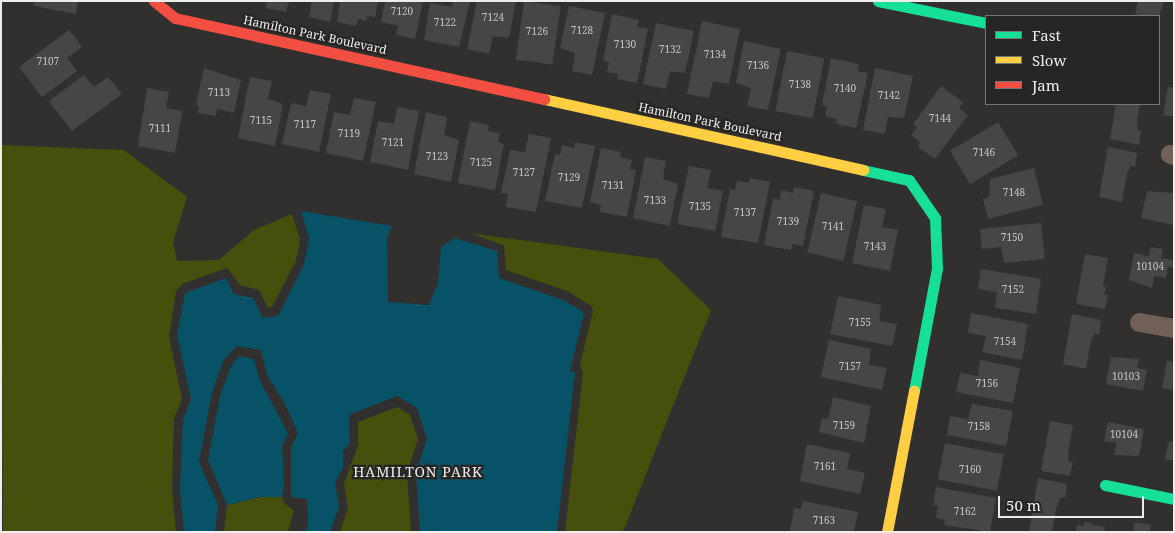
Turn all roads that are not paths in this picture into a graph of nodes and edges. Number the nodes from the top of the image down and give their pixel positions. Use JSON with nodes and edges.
{"nodes":[{"id":1,"x":154,"y":1,"type":"edge"},
{"id":2,"x":878,"y":1,"type":"edge"},
{"id":3,"x":985,"y":23,"type":"edge"},
{"id":4,"x":1139,"y":322,"type":"dead end"},
{"id":5,"x":1174,"y":328,"type":"edge"},
{"id":6,"x":1105,"y":486,"type":"dead end"},
{"id":7,"x":1174,"y":499,"type":"edge"},
{"id":8,"x":887,"y":532,"type":"edge"}],
"edges":[{"from":1,"to":8,"type":"street","name":"Hamilton Park Boulevard"},
{"from":2,"to":3,"type":"street"},
{"from":4,"to":5,"type":"street"},
{"from":6,"to":7,"type":"street"}]}
